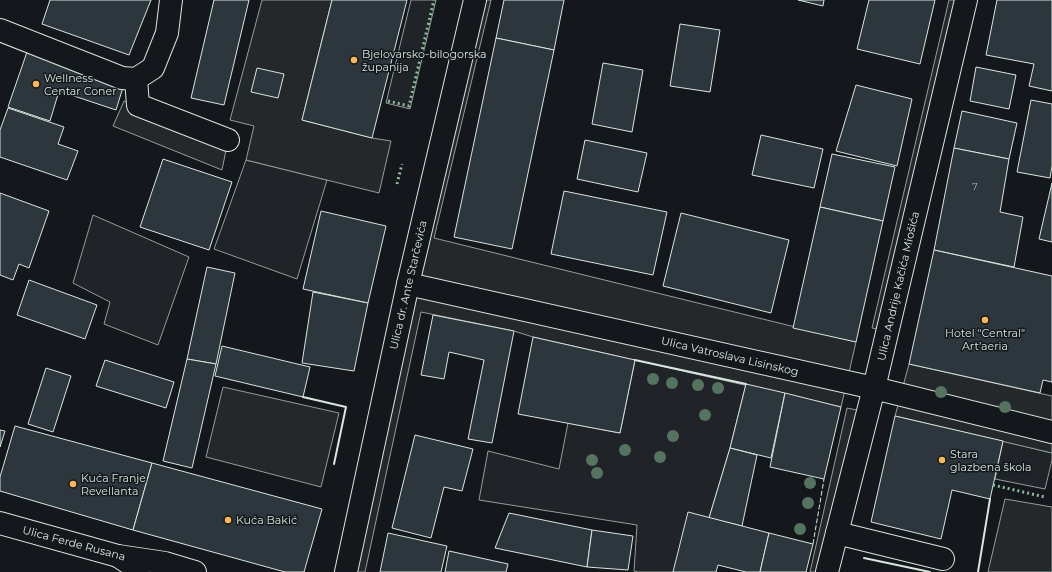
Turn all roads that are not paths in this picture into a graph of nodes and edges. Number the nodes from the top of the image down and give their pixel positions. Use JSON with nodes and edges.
{"nodes":[{"id":1,"x":171,"y":0,"type":"edge"},
{"id":2,"x":474,"y":0,"type":"edge"},
{"id":3,"x":966,"y":0,"type":"edge"},
{"id":4,"x":0,"y":30,"type":"edge"},
{"id":5,"x":136,"y":79,"type":"junction"},
{"id":6,"x":228,"y":140,"type":"dead end"},
{"id":7,"x":408,"y":284,"type":"junction"},
{"id":8,"x":874,"y":388,"type":"junction"},
{"id":9,"x":1052,"y":432,"type":"edge"},
{"id":10,"x":0,"y":523,"type":"edge"},
{"id":11,"x":837,"y":533,"type":"junction"},
{"id":12,"x":118,"y":556,"type":"junction"},
{"id":13,"x":943,"y":559,"type":"dead end"},
{"id":14,"x":832,"y":571,"type":"edge"},
{"id":15,"x":138,"y":572,"type":"edge"},
{"id":16,"x":195,"y":572,"type":"edge"},
{"id":17,"x":346,"y":572,"type":"edge"}],
"edges":[{"from":1,"to":5,"type":"street"},
{"from":2,"to":7,"type":"street","name":"Ulica dr. Ante Starčevića"},
{"from":3,"to":8,"type":"street","name":"Ulica Andrije Kačića Miošića"},
{"from":4,"to":5,"type":"street"},
{"from":5,"to":6,"type":"street"},
{"from":7,"to":8,"type":"street","name":"Ulica Vatroslava Lisinskog"},
{"from":7,"to":17,"type":"street","name":"Ulica dr. Ante Starčevića"},
{"from":8,"to":9,"type":"street","name":"Ulica Vatroslava Lisinskog"},
{"from":8,"to":11,"type":"street","name":"Ulica Andrije Kačića Miošića"},
{"from":10,"to":12,"type":"street","name":"Ulica Ferde Rusana"},
{"from":11,"to":13,"type":"street"},
{"from":11,"to":14,"type":"street","name":"Ulica Andrije Kačića Miošića"},
{"from":12,"to":15,"type":"street"},
{"from":12,"to":16,"type":"street","name":"Ulica Ferde Rusana"}]}
